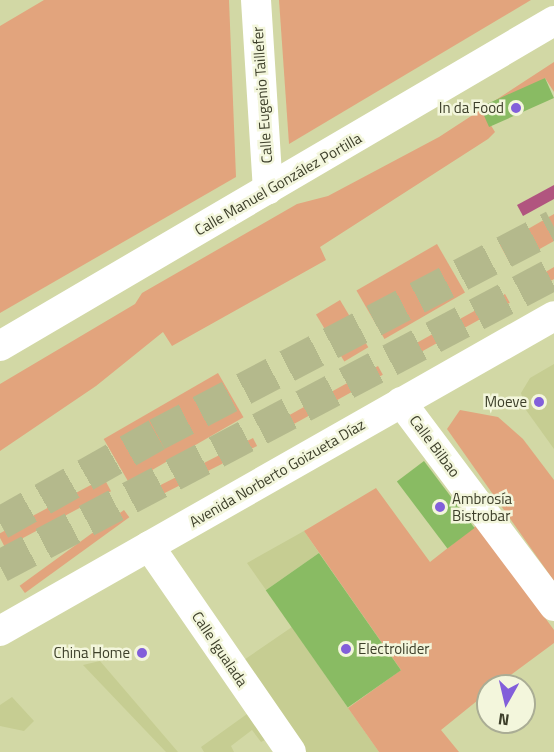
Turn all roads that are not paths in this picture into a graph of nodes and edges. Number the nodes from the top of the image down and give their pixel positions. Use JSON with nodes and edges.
{"nodes":[{"id":1,"x":256,"y":0,"type":"edge"},
{"id":2,"x":554,"y":21,"type":"edge"},
{"id":3,"x":268,"y":190,"type":"junction"},
{"id":4,"x":554,"y":316,"type":"edge"},
{"id":5,"x":0,"y":346,"type":"edge"},
{"id":6,"x":401,"y":402,"type":"junction"},
{"id":7,"x":150,"y":546,"type":"junction"},
{"id":8,"x":554,"y":606,"type":"edge"},
{"id":9,"x":0,"y":631,"type":"edge"},
{"id":10,"x":291,"y":752,"type":"edge"}],
"edges":[{"from":1,"to":3,"type":"street","name":"Calle Eugenio Taillefer"},
{"from":2,"to":3,"type":"street","name":"Calle Manuel González Portilla"},
{"from":3,"to":5,"type":"street","name":"Calle Manuel González Portilla"},
{"from":4,"to":6,"type":"street","name":"Avenida Norberto Goizueta Díaz"},
{"from":6,"to":7,"type":"street","name":"Avenida Norberto Goizueta Díaz"},
{"from":6,"to":8,"type":"street","name":"Calle Bilbao"},
{"from":7,"to":9,"type":"street","name":"Avenida Norberto Goizueta Díaz"},
{"from":7,"to":10,"type":"street","name":"Calle Igualada"}]}
